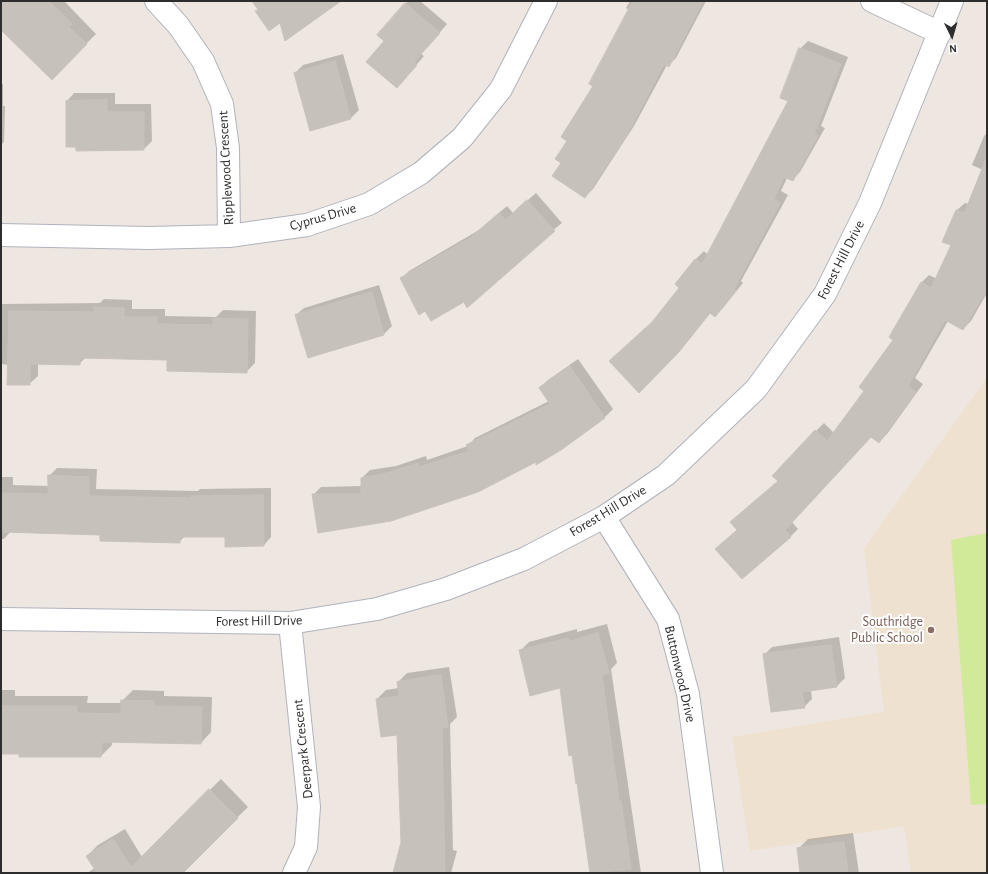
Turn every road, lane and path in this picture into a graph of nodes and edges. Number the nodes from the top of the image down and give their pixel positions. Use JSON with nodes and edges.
{"nodes":[{"id":1,"x":156,"y":1,"type":"edge"},
{"id":2,"x":546,"y":1,"type":"edge"},
{"id":3,"x":872,"y":1,"type":"edge"},
{"id":4,"x":952,"y":1,"type":"edge"},
{"id":5,"x":940,"y":33,"type":"junction"},
{"id":6,"x":1,"y":235,"type":"edge"},
{"id":7,"x":229,"y":236,"type":"junction"},
{"id":8,"x":604,"y":517,"type":"junction"},
{"id":9,"x":1,"y":619,"type":"edge"},
{"id":10,"x":290,"y":623,"type":"junction"},
{"id":11,"x":294,"y":873,"type":"edge"},
{"id":12,"x":712,"y":873,"type":"edge"}],
"edges":[{"from":1,"to":7,"type":"street","name":"Ripplewood Crescent"},
{"from":2,"to":7,"type":"street","name":"Cyprus Drive"},
{"from":3,"to":5,"type":"street"},
{"from":4,"to":5,"type":"street","name":"Forest Hill Drive"},
{"from":5,"to":8,"type":"street","name":"Forest Hill Drive"},
{"from":6,"to":7,"type":"street","name":"Cyprus Drive"},
{"from":8,"to":10,"type":"street","name":"Forest Hill Drive"},
{"from":8,"to":12,"type":"street","name":"Buttonwood Drive"},
{"from":9,"to":10,"type":"street","name":"Forest Hill Drive"},
{"from":10,"to":11,"type":"street","name":"Deerpark Crescent"}]}
